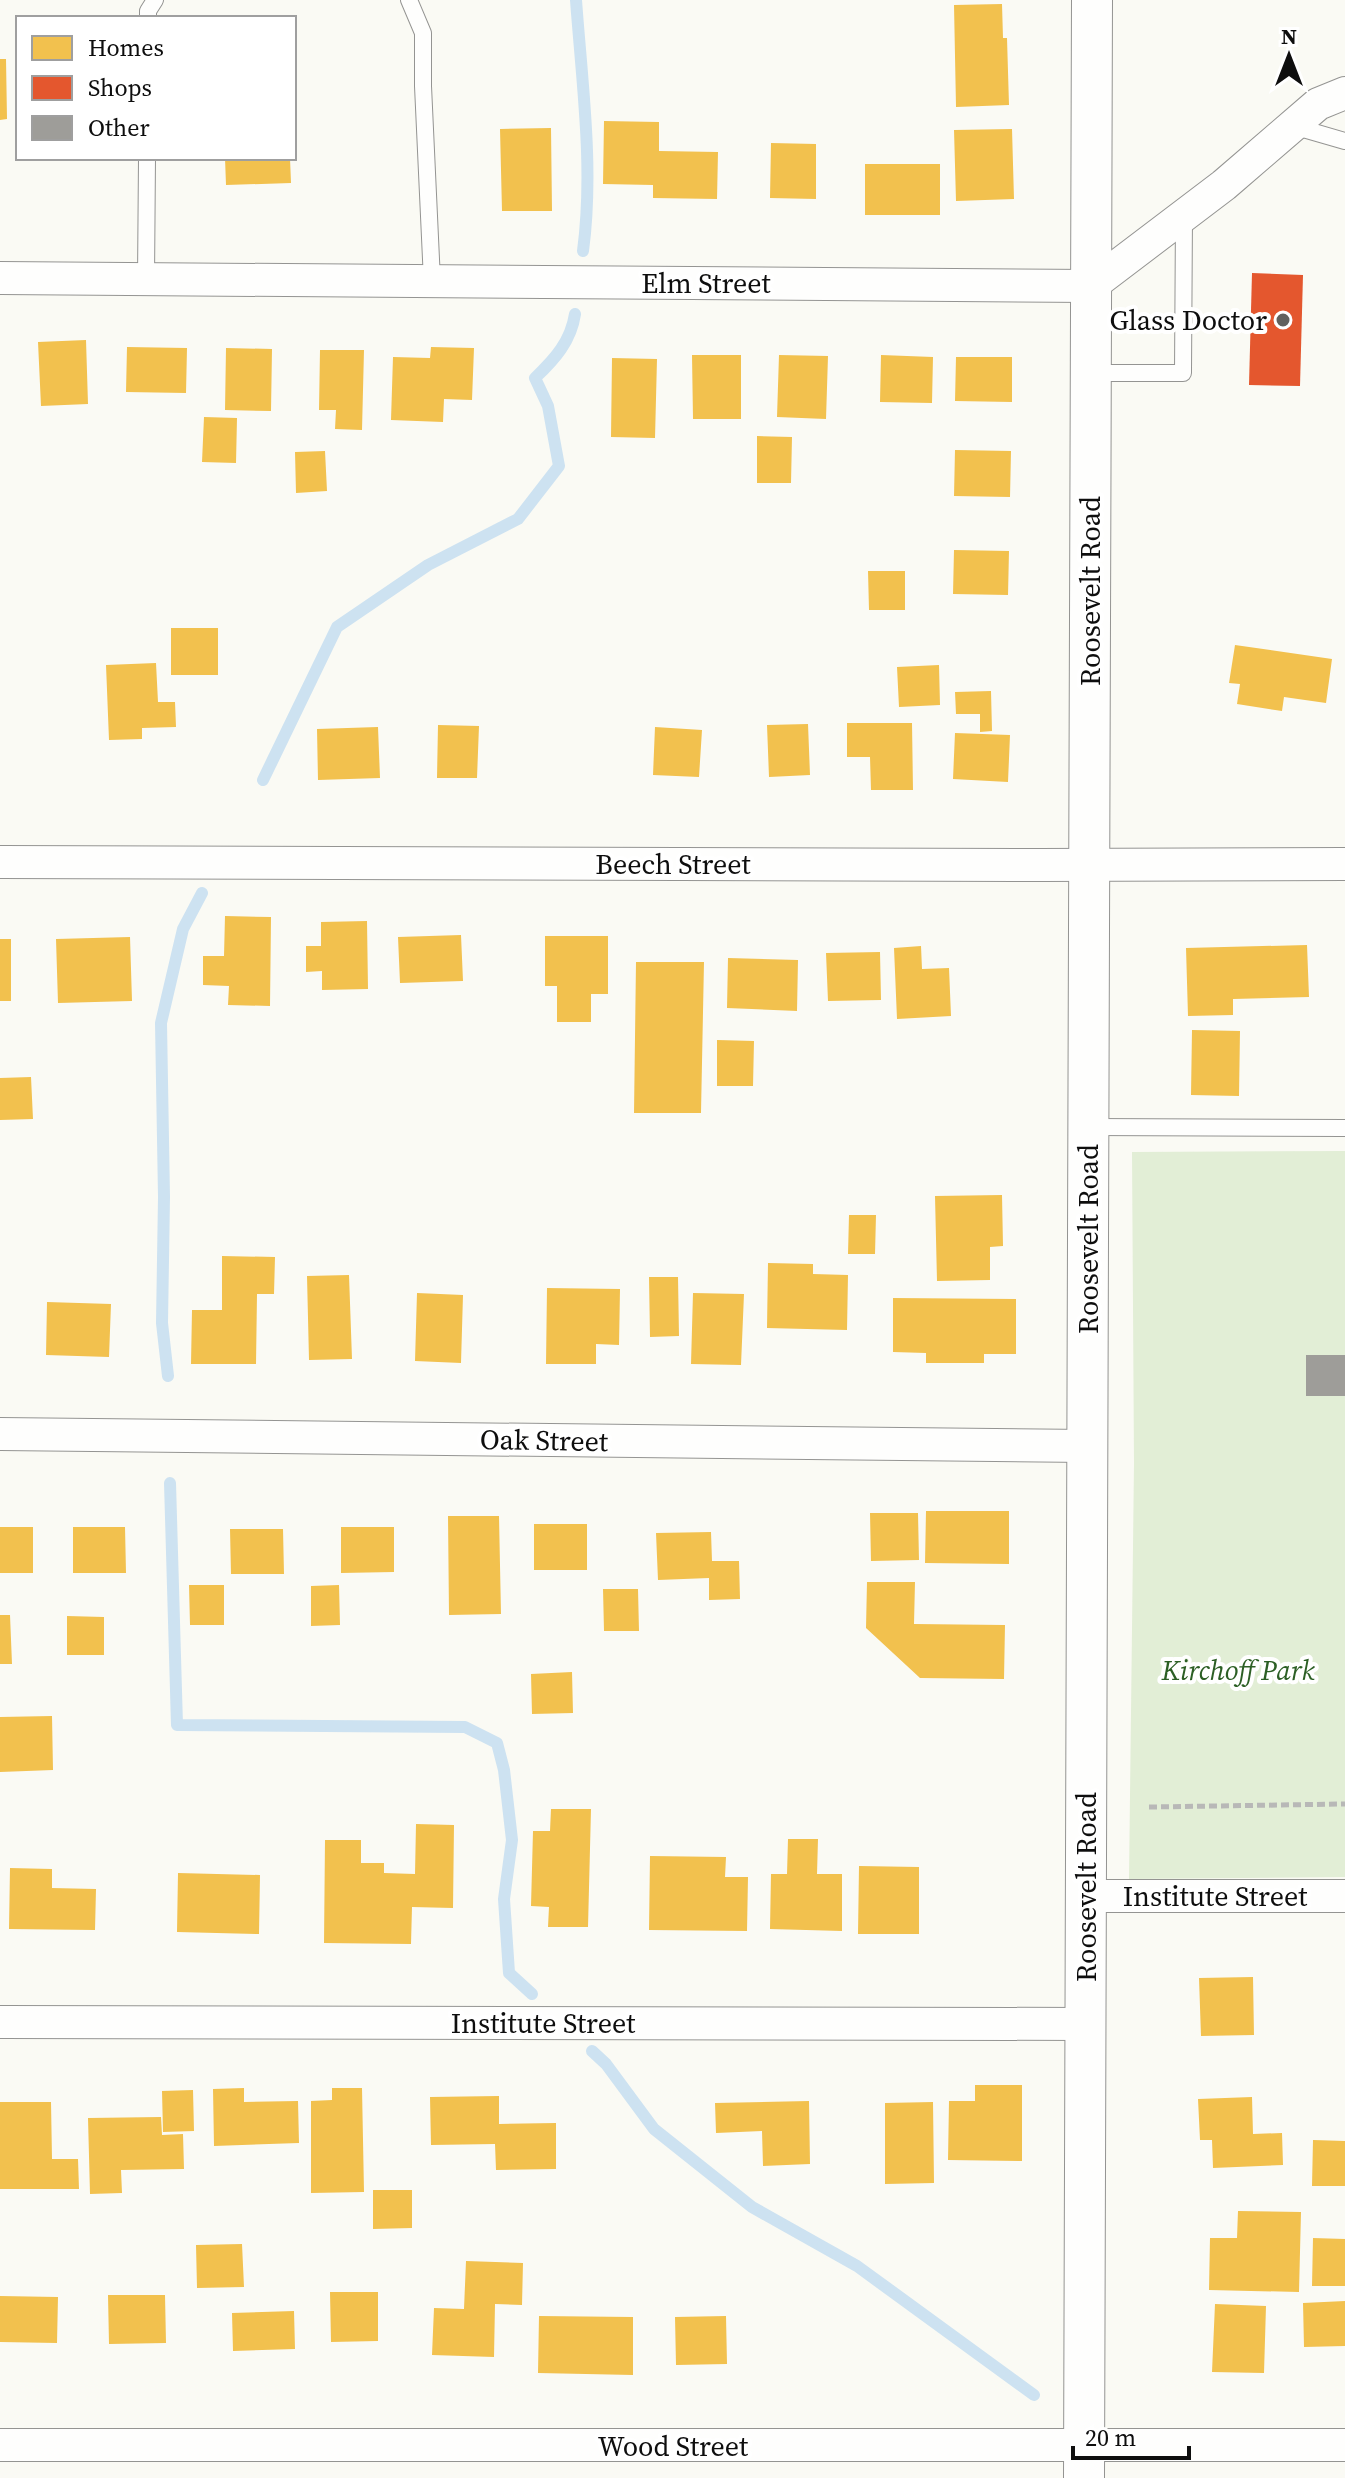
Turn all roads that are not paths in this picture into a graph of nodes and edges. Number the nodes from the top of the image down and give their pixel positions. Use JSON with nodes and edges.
{"nodes":[{"id":1,"x":409,"y":0,"type":"edge"},
{"id":2,"x":1092,"y":0,"type":"edge"},
{"id":3,"x":1345,"y":93,"type":"edge"},
{"id":4,"x":1293,"y":126,"type":"junction"},
{"id":5,"x":1345,"y":141,"type":"edge"},
{"id":6,"x":147,"y":160,"type":"edge"},
{"id":7,"x":1184,"y":215,"type":"junction"},
{"id":8,"x":0,"y":278,"type":"edge"},
{"id":9,"x":146,"y":279,"type":"junction"},
{"id":10,"x":432,"y":281,"type":"junction"},
{"id":11,"x":1091,"y":286,"type":"junction"},
{"id":12,"x":1091,"y":373,"type":"junction"},
{"id":13,"x":0,"y":862,"type":"edge"},
{"id":14,"x":1345,"y":864,"type":"edge"},
{"id":15,"x":1089,"y":865,"type":"junction"},
{"id":16,"x":1088,"y":1127,"type":"junction"},
{"id":17,"x":1345,"y":1128,"type":"edge"},
{"id":18,"x":0,"y":1434,"type":"edge"},
{"id":19,"x":1087,"y":1446,"type":"junction"},
{"id":20,"x":1086,"y":1896,"type":"junction"},
{"id":21,"x":1345,"y":1896,"type":"edge"},
{"id":22,"x":0,"y":2022,"type":"edge"},
{"id":23,"x":1085,"y":2024,"type":"junction"},
{"id":24,"x":0,"y":2445,"type":"edge"},
{"id":25,"x":1345,"y":2445,"type":"edge"},
{"id":26,"x":1084,"y":2462,"type":"edge"}],
"edges":[{"from":1,"to":10,"type":"lane"},
{"from":2,"to":11,"type":"street","name":"Roosevelt Road"},
{"from":3,"to":4,"type":"street"},
{"from":4,"to":5,"type":"lane"},
{"from":4,"to":7,"type":"street"},
{"from":6,"to":9,"type":"lane"},
{"from":7,"to":11,"type":"street"},
{"from":7,"to":12,"type":"lane"},
{"from":8,"to":9,"type":"street","name":"Elm Street"},
{"from":9,"to":10,"type":"street","name":"Elm Street"},
{"from":10,"to":11,"type":"street","name":"Elm Street"},
{"from":11,"to":12,"type":"street","name":"Roosevelt Road"},
{"from":12,"to":15,"type":"street","name":"Roosevelt Road"},
{"from":13,"to":15,"type":"street","name":"Beech Street"},
{"from":14,"to":15,"type":"street","name":"Beech Street"},
{"from":15,"to":16,"type":"street","name":"Roosevelt Road"},
{"from":16,"to":17,"type":"lane"},
{"from":16,"to":19,"type":"street","name":"Roosevelt Road"},
{"from":18,"to":19,"type":"street","name":"Oak Street"},
{"from":19,"to":20,"type":"street","name":"Roosevelt Road"},
{"from":20,"to":21,"type":"street","name":"Institute Street"},
{"from":20,"to":23,"type":"street","name":"Roosevelt Road"},
{"from":22,"to":23,"type":"street","name":"Institute Street"},
{"from":23,"to":26,"type":"street","name":"Roosevelt Road"},
{"from":24,"to":26,"type":"street","name":"Wood Street"},
{"from":25,"to":26,"type":"street","name":"Wood Street"}]}
